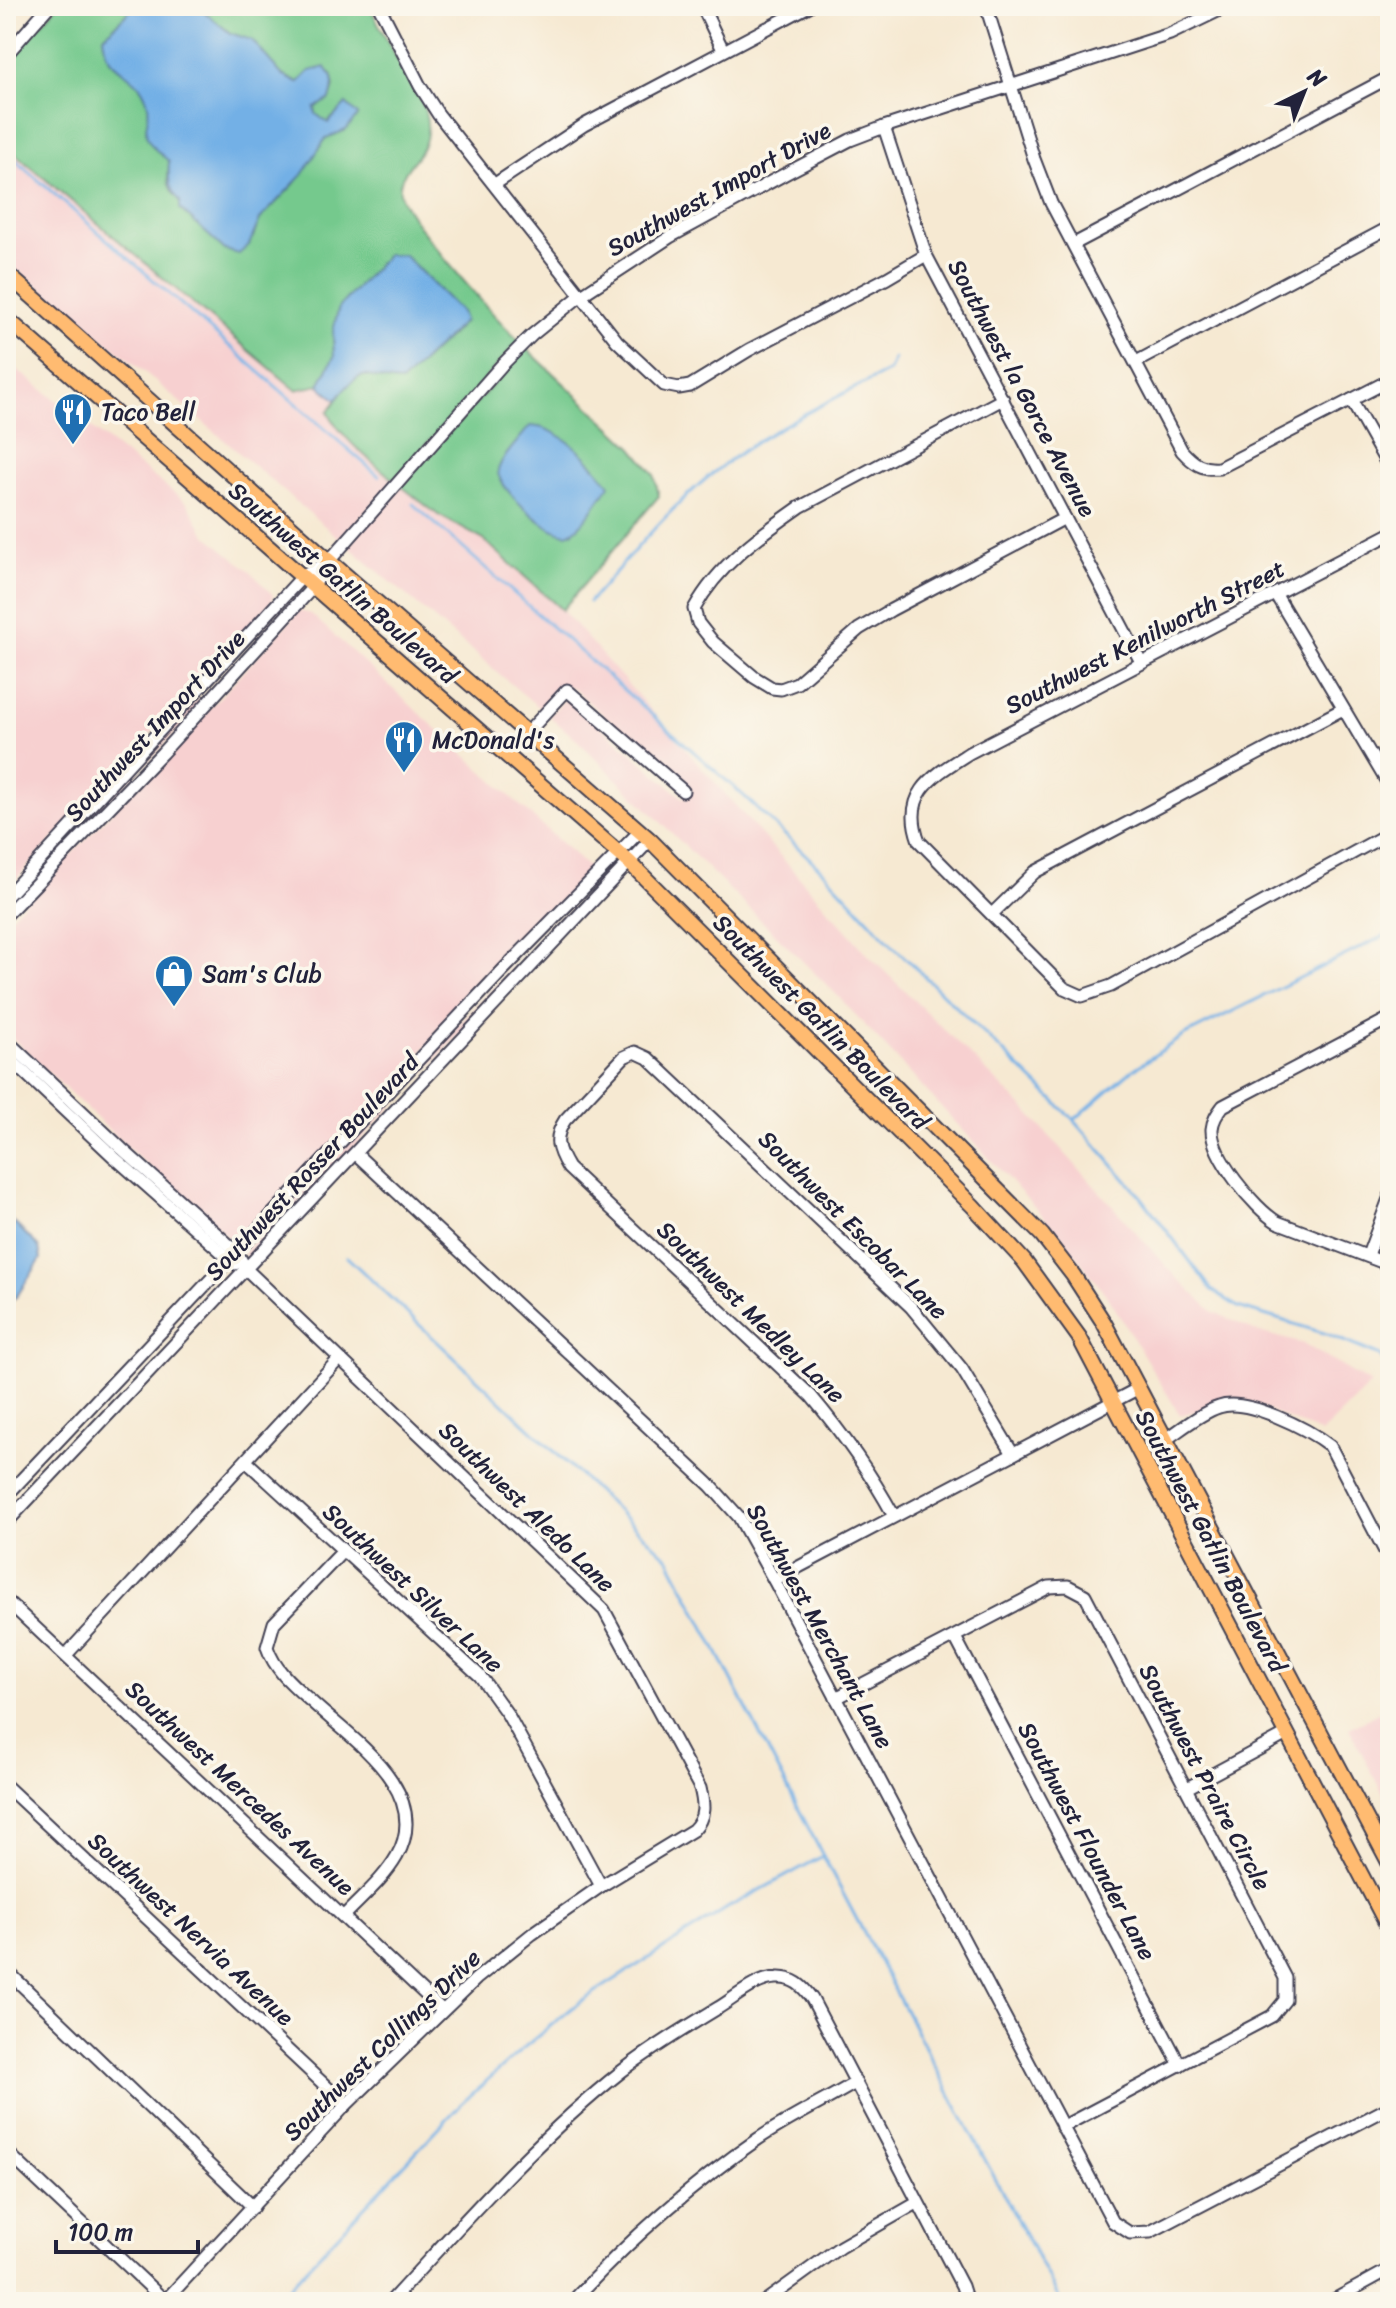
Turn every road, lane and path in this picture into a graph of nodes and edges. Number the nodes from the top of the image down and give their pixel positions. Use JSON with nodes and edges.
{"nodes":[{"id":1,"x":49,"y":6,"type":"edge"},
{"id":2,"x":379,"y":6,"type":"edge"},
{"id":3,"x":702,"y":6,"type":"edge"},
{"id":4,"x":809,"y":6,"type":"edge"},
{"id":5,"x":986,"y":6,"type":"edge"},
{"id":6,"x":1228,"y":6,"type":"edge"},
{"id":7,"x":9,"y":46,"type":"edge"},
{"id":8,"x":723,"y":50,"type":"junction"},
{"id":9,"x":1390,"y":77,"type":"edge"},
{"id":10,"x":1011,"y":86,"type":"junction"},
{"id":11,"x":884,"y":127,"type":"junction"},
{"id":12,"x":495,"y":184,"type":"junction"},
{"id":13,"x":1390,"y":227,"type":"edge"},
{"id":14,"x":1074,"y":244,"type":"junction"},
{"id":15,"x":926,"y":255,"type":"junction"},
{"id":16,"x":6,"y":273,"type":"edge"},
{"id":17,"x":580,"y":296,"type":"junction"},
{"id":18,"x":6,"y":318,"type":"edge"},
{"id":19,"x":1136,"y":362,"type":"junction"},
{"id":20,"x":1390,"y":380,"type":"edge"},
{"id":21,"x":1003,"y":399,"type":"junction"},
{"id":22,"x":1351,"y":400,"type":"junction"},
{"id":23,"x":1390,"y":469,"type":"edge"},
{"id":24,"x":1065,"y":518,"type":"junction"},
{"id":25,"x":1390,"y":534,"type":"edge"},
{"id":26,"x":329,"y":561,"type":"junction"},
{"id":27,"x":307,"y":582,"type":"junction"},
{"id":28,"x":1276,"y":595,"type":"junction"},
{"id":29,"x":1141,"y":662,"type":"junction"},
{"id":30,"x":1343,"y":709,"type":"junction"},
{"id":31,"x":527,"y":733,"type":"junction"},
{"id":32,"x":1390,"y":787,"type":"edge"},
{"id":33,"x":683,"y":791,"type":"dead end"},
{"id":34,"x":1390,"y":826,"type":"edge"},
{"id":35,"x":645,"y":836,"type":"junction"},
{"id":36,"x":624,"y":857,"type":"junction"},
{"id":37,"x":6,"y":897,"type":"edge"},
{"id":38,"x":992,"y":914,"type":"junction"},
{"id":39,"x":6,"y":915,"type":"edge"},
{"id":40,"x":1390,"y":1018,"type":"edge"},
{"id":41,"x":6,"y":1040,"type":"edge"},
{"id":42,"x":635,"y":1052,"type":"joint"},
{"id":43,"x":6,"y":1055,"type":"edge"},
{"id":44,"x":356,"y":1154,"type":"junction"},
{"id":45,"x":1390,"y":1196,"type":"edge"},
{"id":46,"x":1368,"y":1255,"type":"junction"},
{"id":47,"x":233,"y":1256,"type":"junction"},
{"id":48,"x":1390,"y":1265,"type":"edge"},
{"id":49,"x":246,"y":1269,"type":"junction"},
{"id":50,"x":339,"y":1359,"type":"junction"},
{"id":51,"x":1139,"y":1388,"type":"junction"},
{"id":52,"x":1114,"y":1401,"type":"junction"},
{"id":53,"x":1165,"y":1440,"type":"junction"},
{"id":54,"x":1013,"y":1454,"type":"junction"},
{"id":55,"x":247,"y":1462,"type":"junction"},
{"id":56,"x":6,"y":1496,"type":"edge"},
{"id":57,"x":894,"y":1516,"type":"junction"},
{"id":58,"x":6,"y":1523,"type":"edge"},
{"id":59,"x":343,"y":1551,"type":"junction"},
{"id":60,"x":1390,"y":1561,"type":"edge"},
{"id":61,"x":774,"y":1580,"type":"junction"},
{"id":62,"x":6,"y":1600,"type":"edge"},
{"id":63,"x":955,"y":1637,"type":"junction"},
{"id":64,"x":66,"y":1655,"type":"junction"},
{"id":65,"x":836,"y":1698,"type":"junction"},
{"id":66,"x":1287,"y":1734,"type":"junction"},
{"id":67,"x":6,"y":1786,"type":"edge"},
{"id":68,"x":1187,"y":1788,"type":"junction"},
{"id":69,"x":698,"y":1825,"type":"joint"},
{"id":70,"x":1390,"y":1864,"type":"edge"},
{"id":71,"x":601,"y":1886,"type":"junction"},
{"id":72,"x":344,"y":1916,"type":"junction"},
{"id":73,"x":1390,"y":1930,"type":"edge"},
{"id":74,"x":6,"y":1970,"type":"edge"},
{"id":75,"x":442,"y":2010,"type":"junction"},
{"id":76,"x":1180,"y":2065,"type":"junction"},
{"id":77,"x":855,"y":2083,"type":"junction"},
{"id":78,"x":346,"y":2105,"type":"junction"},
{"id":79,"x":1390,"y":2107,"type":"edge"},
{"id":80,"x":1062,"y":2127,"type":"junction"},
{"id":81,"x":6,"y":2151,"type":"edge"},
{"id":82,"x":917,"y":2203,"type":"junction"},
{"id":83,"x":253,"y":2207,"type":"junction"},
{"id":84,"x":1390,"y":2269,"type":"edge"},
{"id":85,"x":165,"y":2302,"type":"edge"},
{"id":86,"x":390,"y":2302,"type":"edge"},
{"id":87,"x":572,"y":2302,"type":"edge"},
{"id":88,"x":764,"y":2302,"type":"edge"},
{"id":89,"x":967,"y":2302,"type":"edge"},
{"id":90,"x":1330,"y":2302,"type":"edge"}],
"edges":[{"from":1,"to":7,"type":"street"},
{"from":2,"to":12,"type":"street"},
{"from":3,"to":8,"type":"street"},
{"from":4,"to":8,"type":"street"},
{"from":5,"to":10,"type":"street"},
{"from":6,"to":10,"type":"street","name":"Southwest Import Drive"},
{"from":8,"to":12,"type":"street"},
{"from":9,"to":14,"type":"street"},
{"from":10,"to":11,"type":"street","name":"Southwest Import Drive"},
{"from":10,"to":14,"type":"street"},
{"from":11,"to":15,"type":"street","name":"Southwest la Gorce Avenue"},
{"from":11,"to":17,"type":"street","name":"Southwest Import Drive"},
{"from":12,"to":17,"type":"street"},
{"from":13,"to":19,"type":"street"},
{"from":14,"to":19,"type":"street"},
{"from":15,"to":17,"type":"street"},
{"from":15,"to":21,"type":"street","name":"Southwest la Gorce Avenue"},
{"from":16,"to":26,"type":"main road","name":"Southwest Gatlin Boulevard"},
{"from":17,"to":26,"type":"street","name":"Southwest Import Drive"},
{"from":18,"to":27,"type":"main road","name":"Southwest Gatlin Boulevard"},
{"from":19,"to":22,"type":"street"},
{"from":20,"to":22,"type":"street"},
{"from":21,"to":24,"type":"street","name":"Southwest la Gorce Avenue"},
{"from":21,"to":24,"type":"street"},
{"from":22,"to":23,"type":"street"},
{"from":24,"to":29,"type":"street","name":"Southwest la Gorce Avenue"},
{"from":25,"to":28,"type":"street","name":"Southwest Kenilworth Street"},
{"from":26,"to":27,"type":"street","name":"Southwest Import Drive"},
{"from":26,"to":31,"type":"main road","name":"Southwest Gatlin Boulevard"},
{"from":27,"to":36,"type":"main road","name":"Southwest Gatlin Boulevard"},
{"from":27,"to":37,"type":"street","name":"Southwest Import Drive"},
{"from":27,"to":39,"type":"street","name":"Southwest Import Drive"},
{"from":28,"to":29,"type":"street","name":"Southwest Kenilworth Street"},
{"from":28,"to":30,"type":"street"},
{"from":29,"to":38,"type":"street","name":"Southwest Kenilworth Street"},
{"from":30,"to":32,"type":"street"},
{"from":30,"to":38,"type":"street"},
{"from":31,"to":33,"type":"street"},
{"from":31,"to":35,"type":"main road","name":"Southwest Gatlin Boulevard"},
{"from":34,"to":38,"type":"street"},
{"from":35,"to":36,"type":"street","name":"Southwest Rosser Boulevard"},
{"from":35,"to":51,"type":"main road","name":"Southwest Gatlin Boulevard"},
{"from":36,"to":44,"type":"street","name":"Southwest Rosser Boulevard"},
{"from":36,"to":47,"type":"street","name":"Southwest Rosser Boulevard"},
{"from":36,"to":52,"type":"main road","name":"Southwest Gatlin Boulevard"},
{"from":40,"to":46,"type":"street"},
{"from":41,"to":47,"type":"street","name":"Southwest Aledo Lane"},
{"from":42,"to":54,"type":"street","name":"Southwest Escobar Lane"},
{"from":42,"to":57,"type":"street","name":"Southwest Medley Lane"},
{"from":43,"to":47,"type":"street","name":"Southwest Aledo Lane"},
{"from":44,"to":49,"type":"street","name":"Southwest Rosser Boulevard"},
{"from":44,"to":61,"type":"street","name":"Southwest Merchant Lane"},
{"from":45,"to":46,"type":"street"},
{"from":46,"to":48,"type":"street"},
{"from":47,"to":49,"type":"street","name":"Southwest Aledo Lane"},
{"from":47,"to":56,"type":"street","name":"Southwest Rosser Boulevard"},
{"from":49,"to":50,"type":"street","name":"Southwest Aledo Lane"},
{"from":49,"to":58,"type":"street","name":"Southwest Rosser Boulevard"},
{"from":50,"to":55,"type":"street"},
{"from":50,"to":69,"type":"street","name":"Southwest Aledo Lane"},
{"from":51,"to":52,"type":"street"},
{"from":51,"to":53,"type":"main road","name":"Southwest Gatlin Boulevard"},
{"from":52,"to":54,"type":"street"},
{"from":52,"to":66,"type":"main road","name":"Southwest Gatlin Boulevard"},
{"from":53,"to":60,"type":"street"},
{"from":53,"to":70,"type":"main road","name":"Southwest Gatlin Boulevard"},
{"from":54,"to":57,"type":"street"},
{"from":55,"to":59,"type":"street","name":"Southwest Silver Lane"},
{"from":55,"to":64,"type":"street"},
{"from":57,"to":61,"type":"street"},
{"from":59,"to":71,"type":"street","name":"Southwest Silver Lane"},
{"from":59,"to":72,"type":"street"},
{"from":61,"to":65,"type":"street","name":"Southwest Merchant Lane"},
{"from":62,"to":64,"type":"street","name":"Southwest Mercedes Avenue"},
{"from":63,"to":65,"type":"street","name":"Southwest Praire Circle"},
{"from":63,"to":68,"type":"street","name":"Southwest Praire Circle"},
{"from":63,"to":76,"type":"street","name":"Southwest Flounder Lane"},
{"from":64,"to":72,"type":"street","name":"Southwest Mercedes Avenue"},
{"from":65,"to":80,"type":"street","name":"Southwest Merchant Lane"},
{"from":66,"to":68,"type":"street"},
{"from":66,"to":73,"type":"main road","name":"Southwest Gatlin Boulevard"},
{"from":67,"to":78,"type":"street","name":"Southwest Nervia Avenue"},
{"from":68,"to":76,"type":"street","name":"Southwest Praire Circle"},
{"from":69,"to":71,"type":"street","name":"Southwest Collings Drive"},
{"from":71,"to":75,"type":"street","name":"Southwest Collings Drive"},
{"from":72,"to":75,"type":"street","name":"Southwest Mercedes Avenue"},
{"from":74,"to":83,"type":"street"},
{"from":75,"to":78,"type":"street","name":"Southwest Collings Drive"},
{"from":76,"to":80,"type":"street","name":"Southwest Praire Circle"},
{"from":77,"to":82,"type":"street"},
{"from":77,"to":86,"type":"street"},
{"from":77,"to":87,"type":"street"},
{"from":78,"to":83,"type":"street","name":"Southwest Collings Drive"},
{"from":79,"to":80,"type":"street","name":"Southwest Merchant Lane"},
{"from":81,"to":85,"type":"street"},
{"from":82,"to":88,"type":"street"},
{"from":82,"to":89,"type":"street"},
{"from":83,"to":85,"type":"street","name":"Southwest Collings Drive"},
{"from":84,"to":90,"type":"street"}]}
